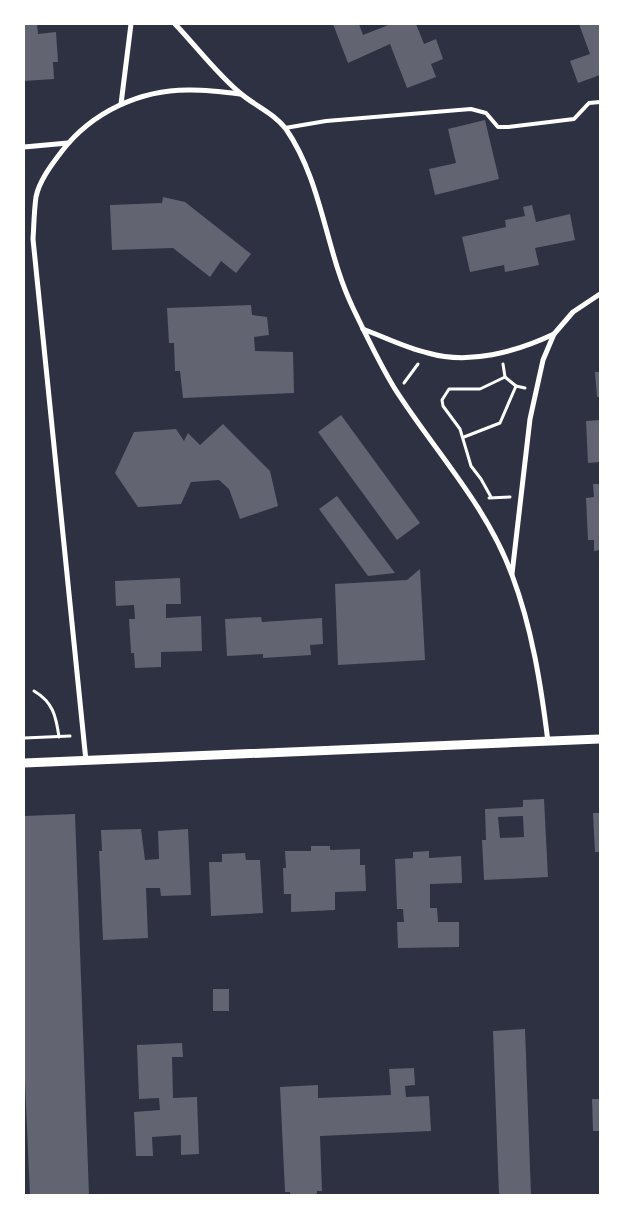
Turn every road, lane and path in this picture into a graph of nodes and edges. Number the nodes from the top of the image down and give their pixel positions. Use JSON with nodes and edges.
{"nodes":[{"id":1,"x":131,"y":24,"type":"edge"},
{"id":2,"x":175,"y":24,"type":"edge"},
{"id":3,"x":241,"y":94,"type":"junction"},
{"id":4,"x":600,"y":102,"type":"edge"},
{"id":5,"x":121,"y":104,"type":"junction"},
{"id":6,"x":284,"y":128,"type":"junction"},
{"id":7,"x":68,"y":143,"type":"junction"},
{"id":8,"x":24,"y":148,"type":"edge"},
{"id":9,"x":600,"y":294,"type":"edge"},
{"id":10,"x":363,"y":329,"type":"junction"},
{"id":11,"x":554,"y":334,"type":"junction"},
{"id":12,"x":423,"y":352,"type":"junction"},
{"id":13,"x":501,"y":353,"type":"junction"},
{"id":14,"x":505,"y":377,"type":"junction"},
{"id":15,"x":516,"y":386,"type":"junction"},
{"id":16,"x":395,"y":389,"type":"junction"},
{"id":17,"x":536,"y":389,"type":"junction"},
{"id":18,"x":464,"y":437,"type":"junction"},
{"id":19,"x":491,"y":497,"type":"junction"},
{"id":20,"x":520,"y":499,"type":"junction"},
{"id":21,"x":476,"y":505,"type":"junction"},
{"id":22,"x":512,"y":575,"type":"junction"},
{"id":23,"x":34,"y":690,"type":"dead end"},
{"id":24,"x":70,"y":736,"type":"dead end"},
{"id":25,"x":59,"y":737,"type":"junction"},
{"id":26,"x":24,"y":738,"type":"edge"},
{"id":27,"x":600,"y":740,"type":"edge"},
{"id":28,"x":548,"y":742,"type":"junction"},
{"id":29,"x":86,"y":761,"type":"junction"},
{"id":30,"x":24,"y":763,"type":"edge"}],
"edges":[{"from":1,"to":5,"type":"street"},
{"from":2,"to":3,"type":"street"},
{"from":3,"to":5,"type":"street"},
{"from":3,"to":6,"type":"street"},
{"from":4,"to":6,"type":"lane"},
{"from":5,"to":7,"type":"street"},
{"from":6,"to":10,"type":"street"},
{"from":7,"to":8,"type":"street"},
{"from":7,"to":29,"type":"street"},
{"from":9,"to":11,"type":"street"},
{"from":10,"to":12,"type":"street"},
{"from":10,"to":16,"type":"street"},
{"from":11,"to":13,"type":"street"},
{"from":11,"to":17,"type":"street"},
{"from":12,"to":13,"type":"street"},
{"from":12,"to":16,"type":"path"},
{"from":13,"to":14,"type":"path"},
{"from":14,"to":15,"type":"path"},
{"from":14,"to":18,"type":"path"},
{"from":15,"to":17,"type":"path"},
{"from":15,"to":18,"type":"path"},
{"from":16,"to":21,"type":"street"},
{"from":17,"to":20,"type":"street"},
{"from":18,"to":19,"type":"path"},
{"from":19,"to":20,"type":"path"},
{"from":19,"to":21,"type":"path"},
{"from":20,"to":22,"type":"street"},
{"from":21,"to":22,"type":"street"},
{"from":22,"to":28,"type":"street"},
{"from":23,"to":25,"type":"path"},
{"from":24,"to":25,"type":"path"},
{"from":25,"to":26,"type":"path"},
{"from":27,"to":28,"type":"street"},
{"from":28,"to":29,"type":"street"},
{"from":29,"to":30,"type":"street"}]}
